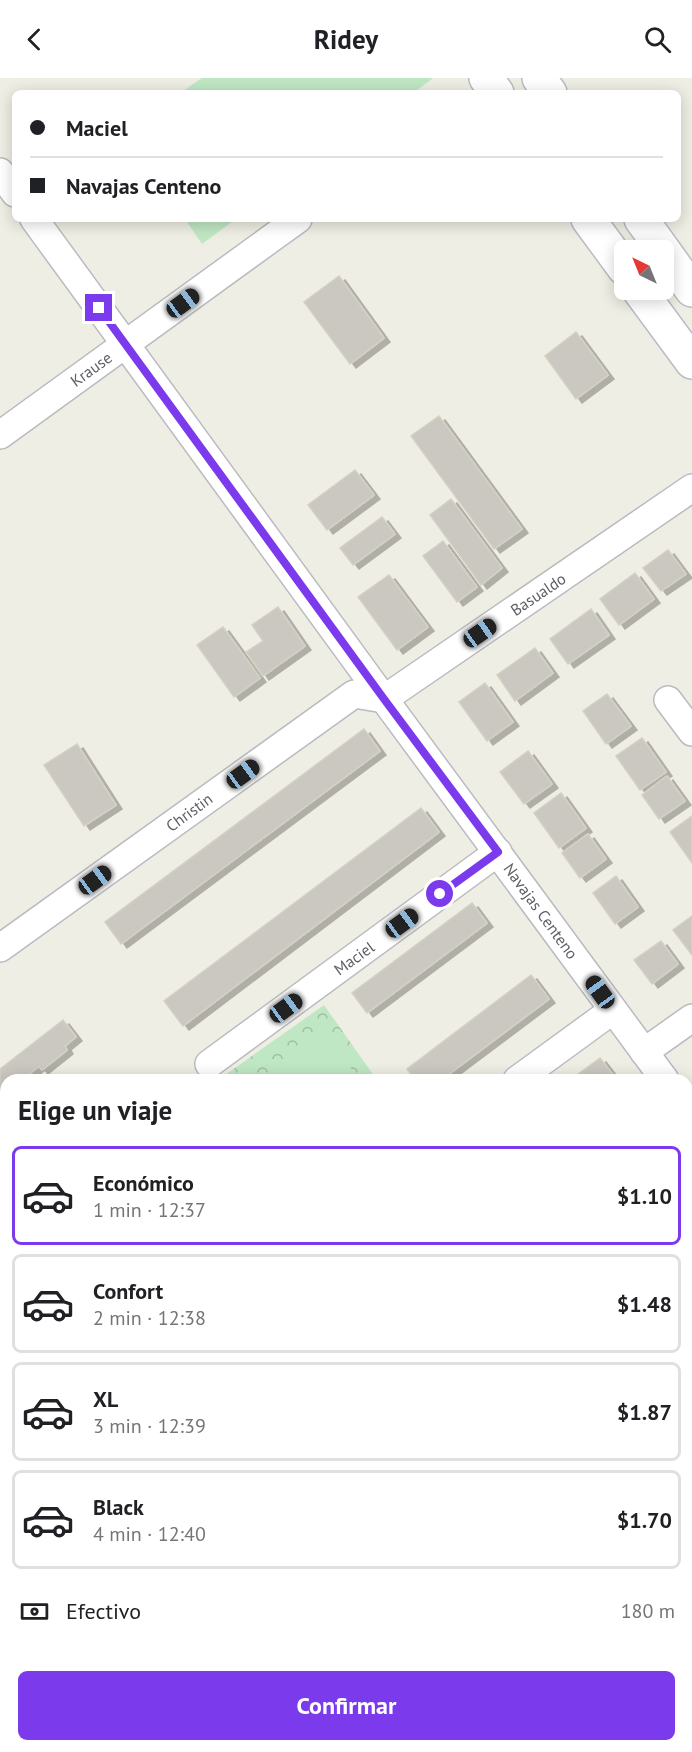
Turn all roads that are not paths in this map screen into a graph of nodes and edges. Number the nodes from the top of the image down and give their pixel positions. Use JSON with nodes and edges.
{"nodes":[{"id":1,"x":0,"y":172,"type":"edge"},
{"id":2,"x":12,"y":189,"type":"edge"},
{"id":3,"x":36,"y":222,"type":"edge"},
{"id":4,"x":294,"y":222,"type":"edge"},
{"id":5,"x":590,"y":222,"type":"edge"},
{"id":6,"x":643,"y":222,"type":"edge"},
{"id":7,"x":614,"y":254,"type":"edge"},
{"id":8,"x":692,"y":290,"type":"edge"},
{"id":9,"x":646,"y":300,"type":"edge"},
{"id":10,"x":125,"y":344,"type":"junction"},
{"id":11,"x":692,"y":362,"type":"edge"},
{"id":12,"x":0,"y":435,"type":"edge"},
{"id":13,"x":692,"y":488,"type":"edge"},
{"id":14,"x":384,"y":699,"type":"junction"},
{"id":15,"x":668,"y":699,"type":"dead end"},
{"id":16,"x":692,"y":732,"type":"edge"},
{"id":17,"x":498,"y":852,"type":"junction"},
{"id":18,"x":0,"y":948,"type":"edge"},
{"id":19,"x":613,"y":1010,"type":"junction"},
{"id":20,"x":692,"y":1018,"type":"edge"},
{"id":21,"x":644,"y":1052,"type":"junction"},
{"id":22,"x":209,"y":1064,"type":"dead end"},
{"id":23,"x":525,"y":1074,"type":"edge"},
{"id":24,"x":660,"y":1074,"type":"edge"}],
"edges":[{"from":1,"to":2,"type":"street"},
{"from":3,"to":10,"type":"street","name":"Navajas Centeno"},
{"from":4,"to":10,"type":"street","name":"Krause"},
{"from":5,"to":7,"type":"main road"},
{"from":6,"to":8,"type":"main road"},
{"from":9,"to":11,"type":"main road"},
{"from":10,"to":12,"type":"street","name":"Krause"},
{"from":10,"to":14,"type":"street","name":"Navajas Centeno"},
{"from":13,"to":14,"type":"street","name":"Basualdo"},
{"from":14,"to":17,"type":"street","name":"Navajas Centeno"},
{"from":14,"to":18,"type":"street","name":"Christin"},
{"from":15,"to":16,"type":"street"},
{"from":17,"to":19,"type":"street","name":"Navajas Centeno"},
{"from":17,"to":22,"type":"street","name":"Maciel"},
{"from":19,"to":21,"type":"street","name":"Navajas Centeno"},
{"from":19,"to":23,"type":"street"},
{"from":20,"to":21,"type":"street"},
{"from":21,"to":24,"type":"street","name":"Navajas Centeno"}]}
